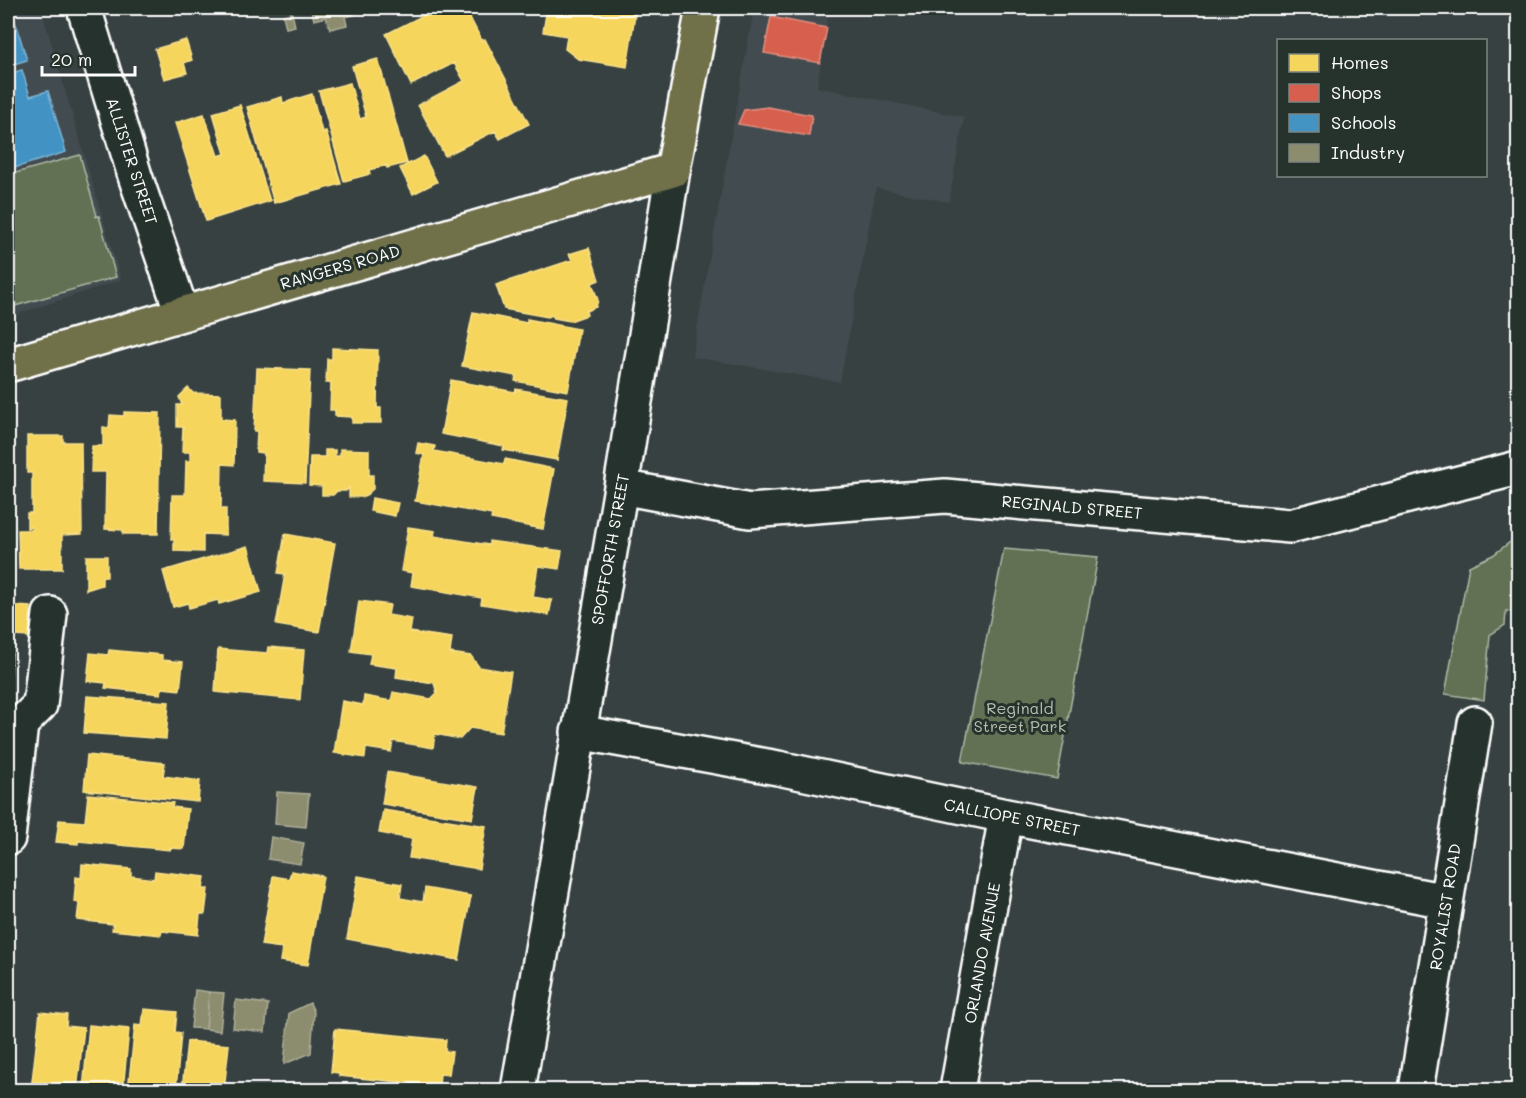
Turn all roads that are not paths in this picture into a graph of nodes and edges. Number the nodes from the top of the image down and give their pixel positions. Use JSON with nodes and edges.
{"nodes":[{"id":1,"x":84,"y":8,"type":"edge"},
{"id":2,"x":703,"y":8,"type":"edge"},
{"id":3,"x":673,"y":170,"type":"junction"},
{"id":4,"x":182,"y":313,"type":"junction"},
{"id":5,"x":8,"y":365,"type":"edge"},
{"id":6,"x":1518,"y":468,"type":"edge"},
{"id":7,"x":621,"y":487,"type":"junction"},
{"id":8,"x":50,"y":614,"type":"dead end"},
{"id":9,"x":1475,"y":723,"type":"dead end"},
{"id":10,"x":578,"y":732,"type":"junction"},
{"id":11,"x":1006,"y":816,"type":"junction"},
{"id":12,"x":8,"y":838,"type":"edge"},
{"id":13,"x":1446,"y":901,"type":"junction"},
{"id":14,"x":518,"y":1090,"type":"edge"},
{"id":15,"x":957,"y":1090,"type":"edge"},
{"id":16,"x":1416,"y":1090,"type":"edge"}],
"edges":[{"from":1,"to":4,"type":"street","name":"ALLISTER STREET"},
{"from":2,"to":3,"type":"main road","name":"SPOFFORTH STREET"},
{"from":3,"to":4,"type":"main road","name":"RANGERS ROAD"},
{"from":3,"to":7,"type":"street","name":"SPOFFORTH STREET"},
{"from":4,"to":5,"type":"main road","name":"RANGERS ROAD"},
{"from":6,"to":7,"type":"street","name":"REGINALD STREET"},
{"from":7,"to":10,"type":"street","name":"SPOFFORTH STREET"},
{"from":8,"to":12,"type":"street"},
{"from":9,"to":13,"type":"street","name":"ROYALIST ROAD"},
{"from":10,"to":11,"type":"street","name":"CALLIOPE STREET"},
{"from":10,"to":14,"type":"street","name":"SPOFFORTH STREET"},
{"from":11,"to":13,"type":"street","name":"CALLIOPE STREET"},
{"from":11,"to":15,"type":"street","name":"ORLANDO AVENUE"},
{"from":13,"to":16,"type":"street","name":"ROYALIST ROAD"}]}
